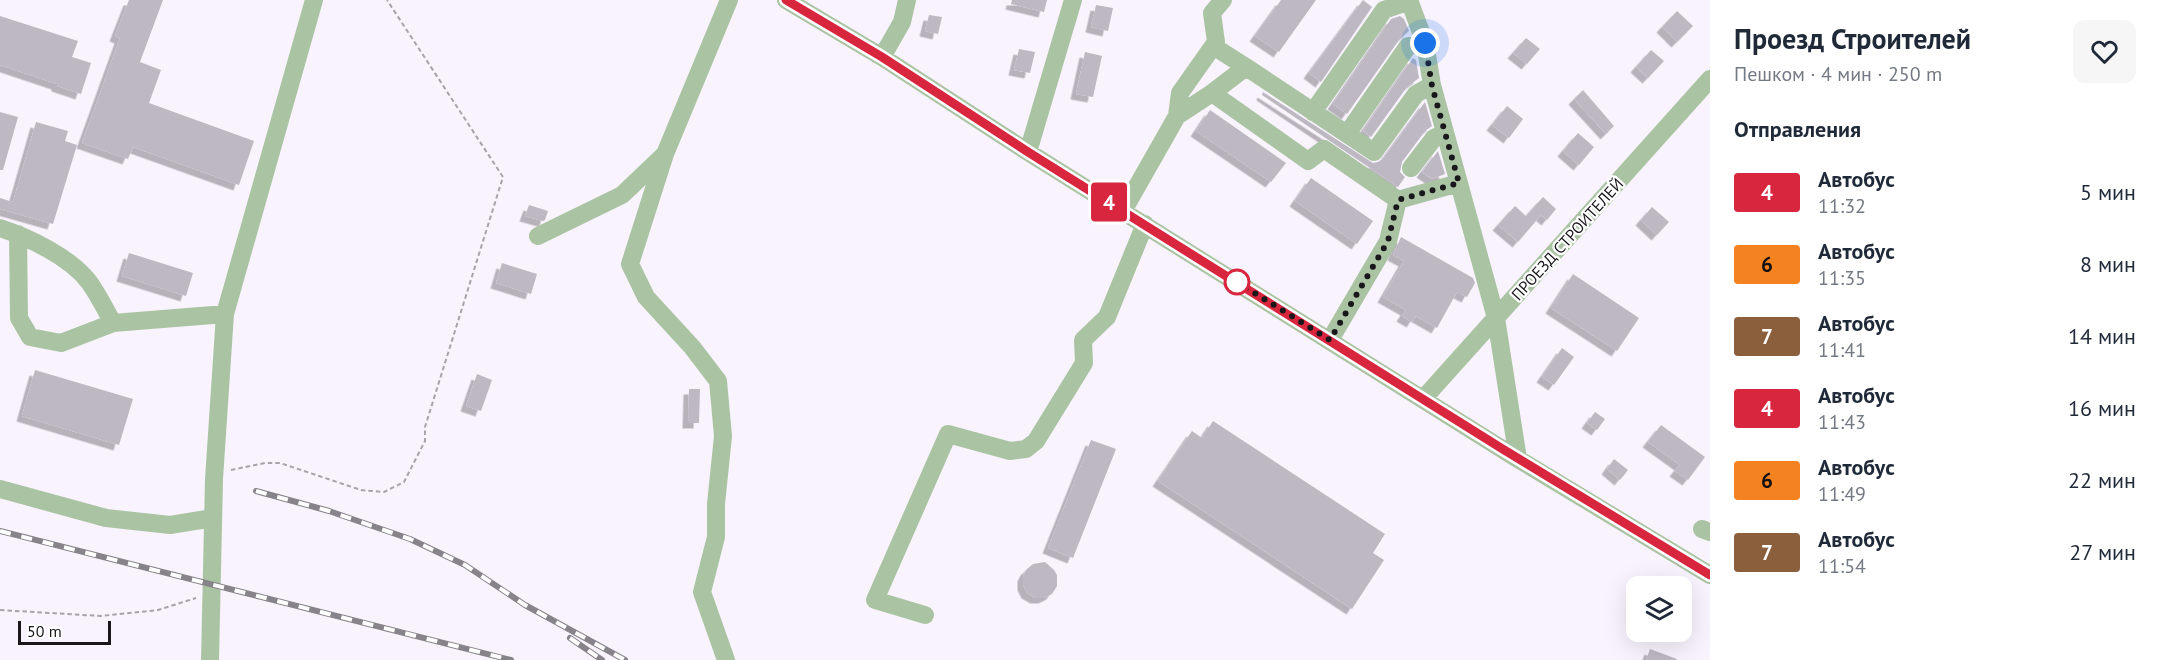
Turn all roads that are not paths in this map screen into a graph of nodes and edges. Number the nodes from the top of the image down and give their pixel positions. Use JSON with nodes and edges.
{"nodes":[{"id":1,"x":314,"y":0,"type":"edge"},
{"id":2,"x":729,"y":0,"type":"edge"},
{"id":3,"x":786,"y":0,"type":"edge"},
{"id":4,"x":907,"y":0,"type":"edge"},
{"id":5,"x":1073,"y":0,"type":"edge"},
{"id":6,"x":1223,"y":0,"type":"edge"},
{"id":7,"x":1409,"y":0,"type":"edge"},
{"id":8,"x":1425,"y":43,"type":"junction"},
{"id":9,"x":1213,"y":46,"type":"junction"},
{"id":10,"x":882,"y":57,"type":"junction"},
{"id":11,"x":1246,"y":67,"type":"junction"},
{"id":12,"x":1710,"y":79,"type":"edge"},
{"id":13,"x":1432,"y":86,"type":"junction"},
{"id":14,"x":1212,"y":93,"type":"junction"},
{"id":15,"x":1313,"y":112,"type":"junction"},
{"id":16,"x":1177,"y":116,"type":"junction"},
{"id":17,"x":1347,"y":134,"type":"junction"},
{"id":18,"x":1445,"y":134,"type":"junction"},
{"id":19,"x":1028,"y":152,"type":"junction"},
{"id":20,"x":665,"y":154,"type":"junction"},
{"id":21,"x":1411,"y":168,"type":"dead end"},
{"id":22,"x":1459,"y":183,"type":"junction"},
{"id":23,"x":1398,"y":200,"type":"junction"},
{"id":24,"x":1123,"y":211,"type":"junction"},
{"id":25,"x":1145,"y":224,"type":"junction"},
{"id":26,"x":0,"y":228,"type":"edge"},
{"id":27,"x":18,"y":234,"type":"junction"},
{"id":28,"x":538,"y":236,"type":"dead end"},
{"id":29,"x":225,"y":314,"type":"junction"},
{"id":30,"x":1496,"y":318,"type":"junction"},
{"id":31,"x":113,"y":323,"type":"junction"},
{"id":32,"x":1330,"y":340,"type":"junction"},
{"id":33,"x":1423,"y":399,"type":"junction"},
{"id":34,"x":1518,"y":459,"type":"junction"},
{"id":35,"x":0,"y":489,"type":"edge"},
{"id":36,"x":213,"y":518,"type":"junction"},
{"id":37,"x":1710,"y":575,"type":"edge"},
{"id":38,"x":924,"y":615,"type":"dead end"},
{"id":39,"x":210,"y":660,"type":"edge"},
{"id":40,"x":726,"y":660,"type":"edge"}],
"edges":[{"from":1,"to":29,"type":"street"},
{"from":2,"to":20,"type":"street"},
{"from":3,"to":10,"type":"street"},
{"from":4,"to":10,"type":"street"},
{"from":5,"to":19,"type":"street"},
{"from":6,"to":9,"type":"street"},
{"from":7,"to":8,"type":"street"},
{"from":7,"to":15,"type":"street"},
{"from":8,"to":13,"type":"street"},
{"from":8,"to":17,"type":"street"},
{"from":9,"to":11,"type":"street"},
{"from":9,"to":16,"type":"street"},
{"from":10,"to":19,"type":"street"},
{"from":11,"to":14,"type":"street"},
{"from":11,"to":15,"type":"street"},
{"from":12,"to":30,"type":"street","name":"ПРОЕЗД СТРОИТЕЛЕЙ"},
{"from":13,"to":17,"type":"street"},
{"from":13,"to":18,"type":"street"},
{"from":14,"to":16,"type":"street"},
{"from":14,"to":23,"type":"street"},
{"from":15,"to":17,"type":"street"},
{"from":16,"to":24,"type":"street"},
{"from":18,"to":21,"type":"street"},
{"from":18,"to":22,"type":"street"},
{"from":19,"to":24,"type":"street"},
{"from":20,"to":28,"type":"street"},
{"from":20,"to":40,"type":"street"},
{"from":22,"to":23,"type":"street"},
{"from":22,"to":30,"type":"street"},
{"from":23,"to":32,"type":"street"},
{"from":24,"to":25,"type":"street"},
{"from":25,"to":32,"type":"street"},
{"from":25,"to":38,"type":"street"},
{"from":26,"to":27,"type":"street"},
{"from":27,"to":31,"type":"street"},
{"from":27,"to":31,"type":"street"},
{"from":29,"to":31,"type":"street"},
{"from":29,"to":36,"type":"street"},
{"from":30,"to":33,"type":"street","name":"ПРОЕЗД СТРОИТЕЛЕЙ"},
{"from":30,"to":34,"type":"street"},
{"from":32,"to":33,"type":"street"},
{"from":33,"to":34,"type":"street"},
{"from":34,"to":37,"type":"street"},
{"from":35,"to":36,"type":"street"},
{"from":36,"to":39,"type":"street"}]}
